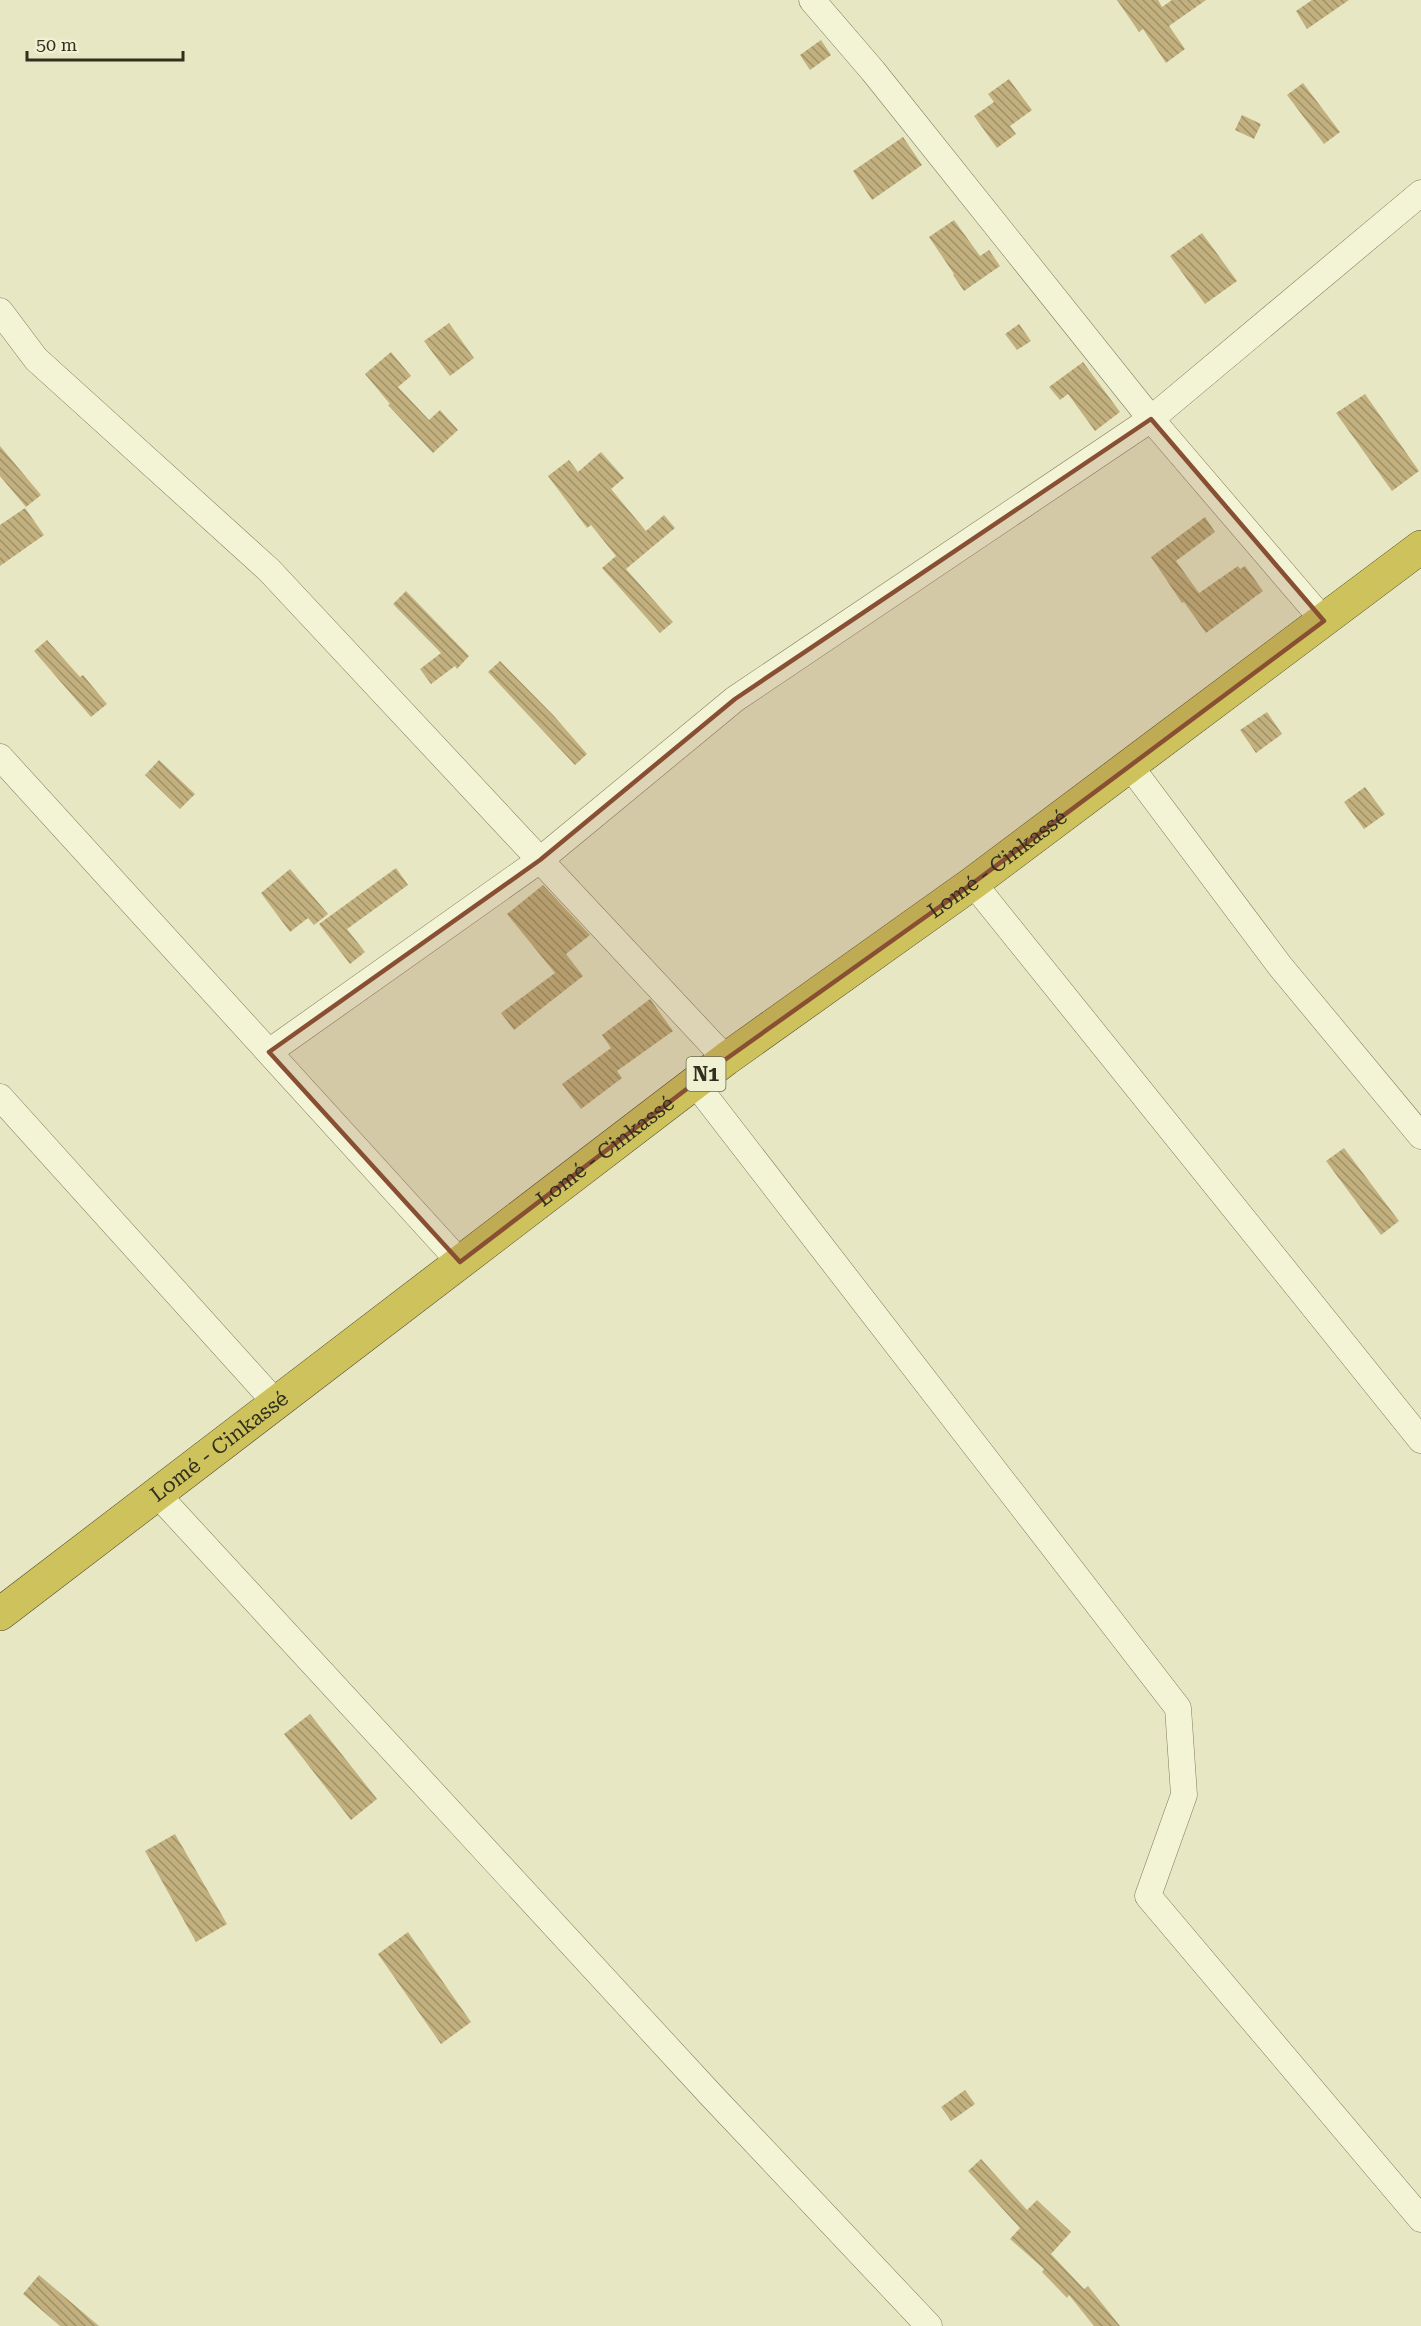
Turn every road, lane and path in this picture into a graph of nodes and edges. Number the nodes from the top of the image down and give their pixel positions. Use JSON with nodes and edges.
{"nodes":[{"id":1,"x":812,"y":0,"type":"edge"},
{"id":2,"x":1421,"y":193,"type":"edge"},
{"id":3,"x":0,"y":311,"type":"edge"},
{"id":4,"x":1151,"y":418,"type":"junction"},
{"id":5,"x":1421,"y":547,"type":"edge"},
{"id":6,"x":1324,"y":621,"type":"junction"},
{"id":7,"x":0,"y":757,"type":"edge"},
{"id":8,"x":1130,"y":766,"type":"junction"},
{"id":9,"x":540,"y":860,"type":"junction"},
{"id":10,"x":974,"y":883,"type":"junction"},
{"id":11,"x":269,"y":1052,"type":"junction"},
{"id":12,"x":726,"y":1059,"type":"junction"},
{"id":13,"x":695,"y":1083,"type":"junction"},
{"id":14,"x":0,"y":1097,"type":"edge"},
{"id":15,"x":1421,"y":1136,"type":"edge"},
{"id":16,"x":460,"y":1262,"type":"junction"},
{"id":17,"x":276,"y":1403,"type":"junction"},
{"id":18,"x":1421,"y":1440,"type":"edge"},
{"id":19,"x":157,"y":1494,"type":"junction"},
{"id":20,"x":0,"y":1614,"type":"edge"},
{"id":21,"x":1421,"y":2219,"type":"edge"},
{"id":22,"x":929,"y":2326,"type":"edge"}],
"edges":[{"from":1,"to":4,"type":"street"},
{"from":2,"to":4,"type":"street"},
{"from":3,"to":9,"type":"street"},
{"from":4,"to":6,"type":"street"},
{"from":4,"to":9,"type":"street"},
{"from":5,"to":6,"type":"highway","name":"Lomé - Cinkassé","number":"N1"},
{"from":6,"to":8,"type":"highway","name":"Lomé - Cinkassé","number":"N1"},
{"from":7,"to":11,"type":"street"},
{"from":8,"to":10,"type":"highway","name":"Lomé - Cinkassé","number":"N1"},
{"from":8,"to":15,"type":"street"},
{"from":9,"to":11,"type":"street"},
{"from":9,"to":12,"type":"street"},
{"from":10,"to":12,"type":"highway","name":"Lomé - Cinkassé","number":"N1"},
{"from":10,"to":18,"type":"street"},
{"from":11,"to":16,"type":"street"},
{"from":12,"to":13,"type":"highway","name":"Lomé - Cinkassé","number":"N1"},
{"from":13,"to":16,"type":"highway","name":"Lomé - Cinkassé","number":"N1"},
{"from":13,"to":21,"type":"street"},
{"from":14,"to":17,"type":"street"},
{"from":16,"to":17,"type":"highway","name":"Lomé - Cinkassé","number":"N1"},
{"from":17,"to":19,"type":"highway","name":"Lomé - Cinkassé","number":"N1"},
{"from":19,"to":20,"type":"highway","name":"Lomé - Cinkassé","number":"N1"},
{"from":19,"to":22,"type":"street"}]}
